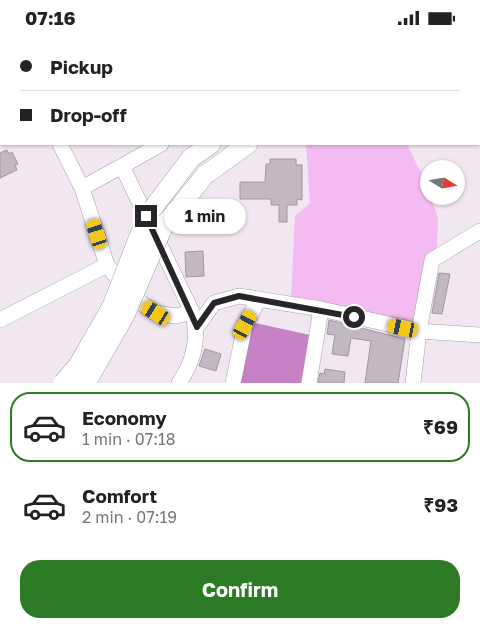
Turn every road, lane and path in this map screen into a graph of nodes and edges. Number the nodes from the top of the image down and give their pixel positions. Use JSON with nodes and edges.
{"nodes":[{"id":1,"x":61,"y":145,"type":"edge"},
{"id":2,"x":159,"y":145,"type":"edge"},
{"id":3,"x":210,"y":145,"type":"edge"},
{"id":4,"x":247,"y":145,"type":"edge"},
{"id":5,"x":122,"y":166,"type":"junction"},
{"id":6,"x":82,"y":187,"type":"junction"},
{"id":7,"x":480,"y":231,"type":"edge"},
{"id":8,"x":107,"y":265,"type":"junction"},
{"id":9,"x":259,"y":299,"type":"junction"},
{"id":10,"x":321,"y":309,"type":"junction"},
{"id":11,"x":192,"y":312,"type":"junction"},
{"id":12,"x":0,"y":320,"type":"edge"},
{"id":13,"x":197,"y":327,"type":"junction"},
{"id":14,"x":419,"y":331,"type":"junction"},
{"id":15,"x":480,"y":335,"type":"edge"},
{"id":16,"x":63,"y":383,"type":"edge"},
{"id":17,"x":84,"y":383,"type":"edge"},
{"id":18,"x":180,"y":383,"type":"edge"},
{"id":19,"x":233,"y":383,"type":"edge"},
{"id":20,"x":309,"y":383,"type":"edge"},
{"id":21,"x":412,"y":383,"type":"edge"}],
"edges":[{"from":1,"to":6,"type":"street"},
{"from":2,"to":5,"type":"street"},
{"from":3,"to":16,"type":"main road","bridge":true},
{"from":4,"to":17,"type":"main road","bridge":true},
{"from":5,"to":6,"type":"street"},
{"from":5,"to":11,"type":"street"},
{"from":6,"to":8,"type":"street"},
{"from":7,"to":14,"type":"street"},
{"from":8,"to":11,"type":"street"},
{"from":8,"to":12,"type":"street"},
{"from":9,"to":10,"type":"street"},
{"from":9,"to":13,"type":"street"},
{"from":9,"to":19,"type":"street"},
{"from":10,"to":14,"type":"street"},
{"from":10,"to":20,"type":"street"},
{"from":11,"to":13,"type":"street"},
{"from":13,"to":18,"type":"street"},
{"from":14,"to":15,"type":"street"},
{"from":14,"to":21,"type":"street"}]}
